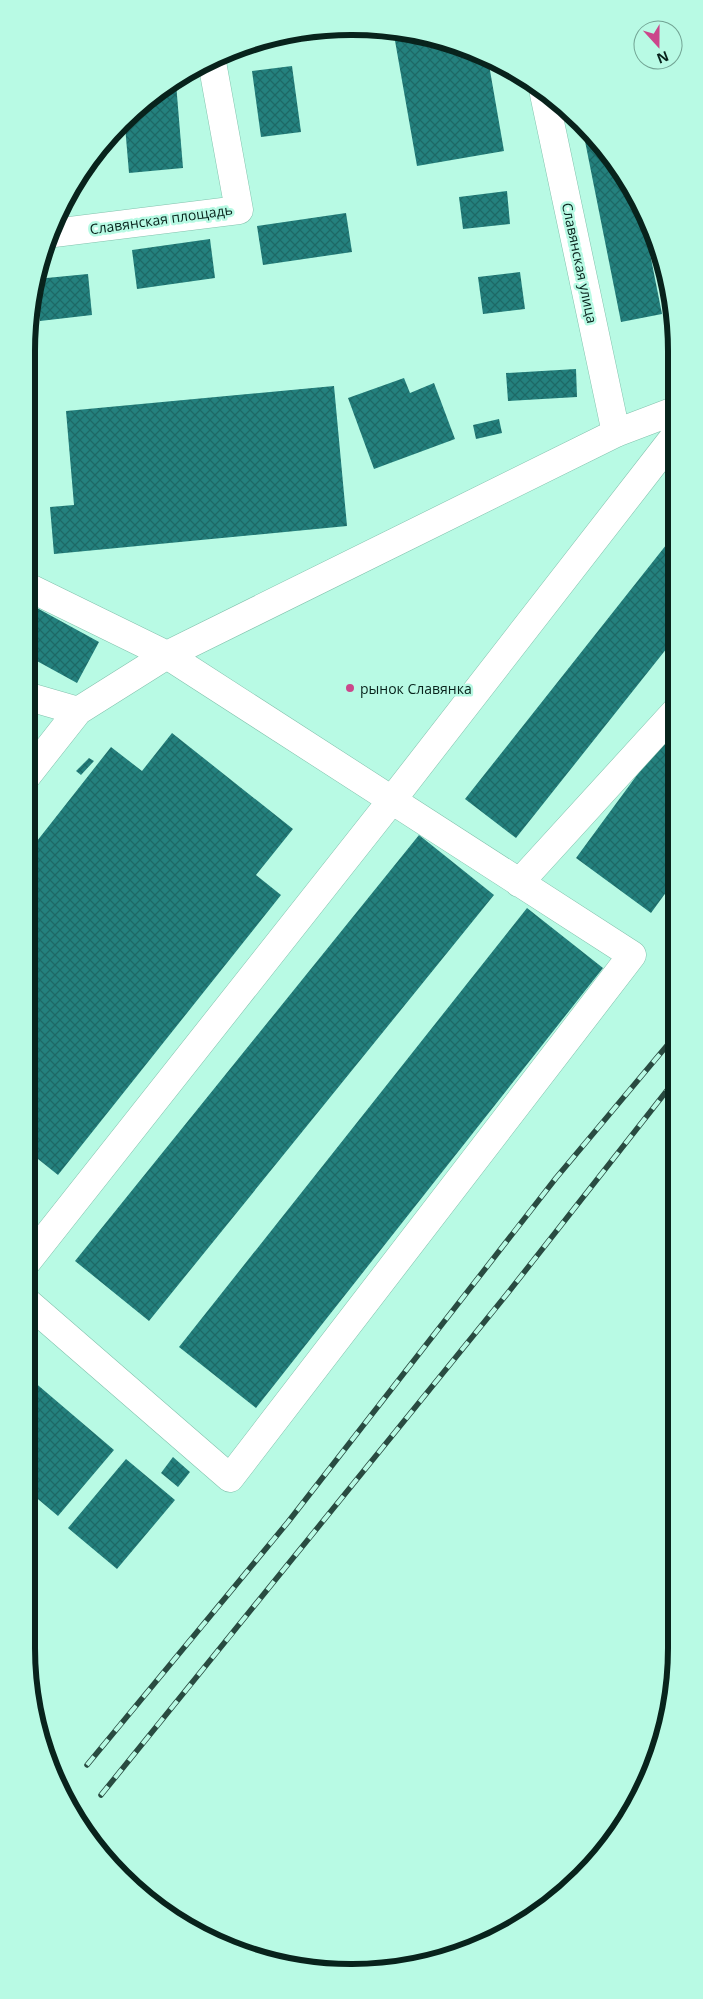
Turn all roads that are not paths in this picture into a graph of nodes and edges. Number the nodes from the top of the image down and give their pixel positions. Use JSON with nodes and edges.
{"nodes":[{"id":1,"x":213,"y":67,"type":"edge"},
{"id":2,"x":546,"y":101,"type":"edge"},
{"id":3,"x":58,"y":232,"type":"edge"},
{"id":4,"x":668,"y":414,"type":"edge"},
{"id":5,"x":616,"y":433,"type":"junction"},
{"id":6,"x":668,"y":445,"type":"edge"},
{"id":7,"x":35,"y":590,"type":"edge"},
{"id":8,"x":167,"y":655,"type":"junction"},
{"id":9,"x":35,"y":699,"type":"edge"},
{"id":10,"x":78,"y":711,"type":"junction"},
{"id":11,"x":668,"y":720,"type":"edge"},
{"id":12,"x":35,"y":766,"type":"edge"},
{"id":13,"x":392,"y":800,"type":"junction"},
{"id":14,"x":519,"y":883,"type":"junction"},
{"id":15,"x":35,"y":1252,"type":"edge"},
{"id":16,"x":35,"y":1308,"type":"edge"}],
"edges":[{"from":1,"to":3,"type":"street","name":"Славянская площадь"},
{"from":2,"to":5,"type":"street","name":"Славянская улица"},
{"from":4,"to":5,"type":"street"},
{"from":5,"to":8,"type":"street"},
{"from":6,"to":13,"type":"street"},
{"from":7,"to":8,"type":"street"},
{"from":8,"to":10,"type":"street"},
{"from":8,"to":13,"type":"street"},
{"from":9,"to":10,"type":"street"},
{"from":10,"to":12,"type":"street"},
{"from":11,"to":14,"type":"street"},
{"from":13,"to":14,"type":"street"},
{"from":13,"to":15,"type":"street"},
{"from":14,"to":16,"type":"street"}]}
